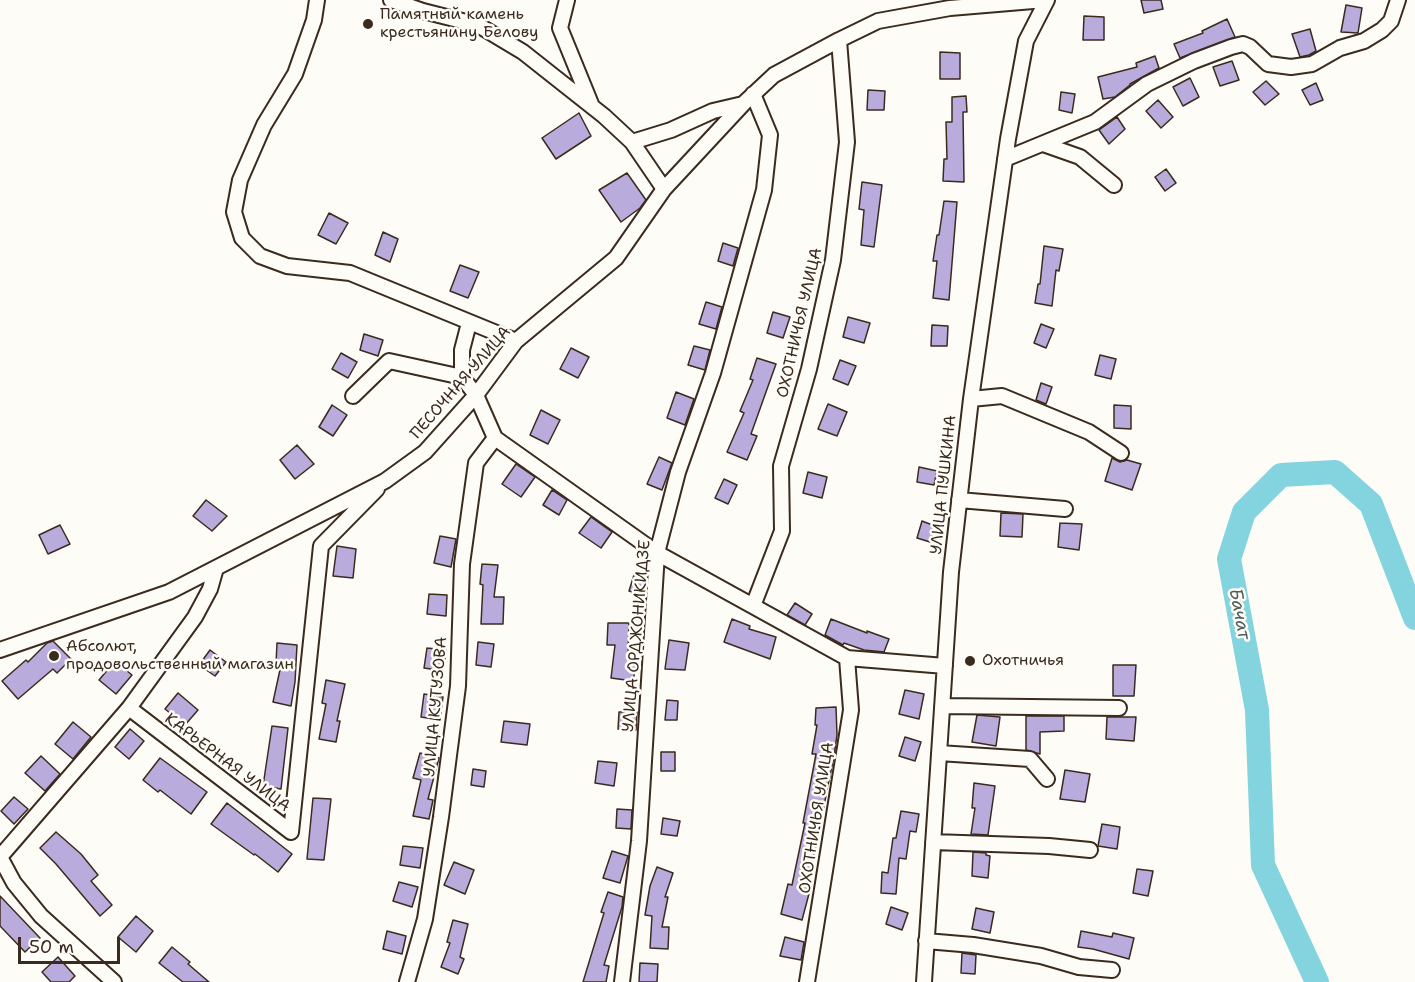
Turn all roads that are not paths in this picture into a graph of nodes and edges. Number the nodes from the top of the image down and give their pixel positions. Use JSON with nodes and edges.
{"nodes":[{"id":1,"x":317,"y":0,"type":"edge"},
{"id":2,"x":391,"y":0,"type":"edge"},
{"id":3,"x":567,"y":0,"type":"edge"},
{"id":4,"x":1046,"y":0,"type":"edge"},
{"id":5,"x":1398,"y":0,"type":"edge"},
{"id":6,"x":839,"y":40,"type":"junction"},
{"id":7,"x":749,"y":99,"type":"junction"},
{"id":8,"x":592,"y":106,"type":"junction"},
{"id":9,"x":632,"y":142,"type":"junction"},
{"id":10,"x":1042,"y":144,"type":"junction"},
{"id":11,"x":1005,"y":159,"type":"junction"},
{"id":12,"x":1114,"y":185,"type":"dead end"},
{"id":13,"x":664,"y":189,"type":"junction"},
{"id":14,"x":469,"y":323,"type":"junction"},
{"id":15,"x":516,"y":341,"type":"junction"},
{"id":16,"x":462,"y":378,"type":"junction"},
{"id":17,"x":476,"y":395,"type":"junction"},
{"id":18,"x":353,"y":396,"type":"dead end"},
{"id":19,"x":971,"y":399,"type":"junction"},
{"id":20,"x":495,"y":438,"type":"junction"},
{"id":21,"x":1121,"y":453,"type":"dead end"},
{"id":22,"x":385,"y":481,"type":"junction"},
{"id":23,"x":959,"y":500,"type":"junction"},
{"id":24,"x":1065,"y":509,"type":"dead end"},
{"id":25,"x":657,"y":553,"type":"junction"},
{"id":26,"x":216,"y":568,"type":"junction"},
{"id":27,"x":753,"y":606,"type":"junction"},
{"id":28,"x":0,"y":650,"type":"edge"},
{"id":29,"x":847,"y":658,"type":"junction"},
{"id":30,"x":945,"y":666,"type":"junction"},
{"id":31,"x":942,"y":706,"type":"junction"},
{"id":32,"x":129,"y":708,"type":"junction"},
{"id":33,"x":1119,"y":708,"type":"dead end"},
{"id":34,"x":939,"y":753,"type":"junction"},
{"id":35,"x":1047,"y":779,"type":"dead end"},
{"id":36,"x":933,"y":842,"type":"junction"},
{"id":37,"x":1090,"y":850,"type":"dead end"},
{"id":38,"x":0,"y":857,"type":"edge"},
{"id":39,"x":926,"y":941,"type":"junction"},
{"id":40,"x":1112,"y":970,"type":"dead end"},
{"id":41,"x":114,"y":982,"type":"edge"},
{"id":42,"x":407,"y":982,"type":"edge"},
{"id":43,"x":622,"y":982,"type":"edge"},
{"id":44,"x":807,"y":982,"type":"edge"},
{"id":45,"x":924,"y":982,"type":"edge"}],
"edges":[{"from":1,"to":14,"type":"street"},
{"from":2,"to":8,"type":"street"},
{"from":3,"to":8,"type":"street"},
{"from":4,"to":6,"type":"street","name":"ПЕСОЧНАЯ УЛИЦА"},
{"from":4,"to":11,"type":"street","name":"УЛИЦА ПУШКИНА"},
{"from":5,"to":10,"type":"street"},
{"from":6,"to":7,"type":"street","name":"ПЕСОЧНАЯ УЛИЦА"},
{"from":6,"to":27,"type":"street","name":"ОХОТНИЧЬЯ УЛИЦА"},
{"from":7,"to":9,"type":"street"},
{"from":7,"to":13,"type":"street","name":"ПЕСОЧНАЯ УЛИЦА"},
{"from":7,"to":25,"type":"street","name":"УЛИЦА ОРДЖОНИКИДЗЕ"},
{"from":8,"to":9,"type":"street"},
{"from":9,"to":13,"type":"street"},
{"from":10,"to":11,"type":"street"},
{"from":10,"to":12,"type":"street"},
{"from":11,"to":19,"type":"street","name":"УЛИЦА ПУШКИНА"},
{"from":13,"to":15,"type":"street","name":"ПЕСОЧНАЯ УЛИЦА"},
{"from":14,"to":15,"type":"street"},
{"from":14,"to":16,"type":"street"},
{"from":15,"to":17,"type":"street","name":"ПЕСОЧНАЯ УЛИЦА"},
{"from":16,"to":17,"type":"street"},
{"from":16,"to":18,"type":"street"},
{"from":17,"to":20,"type":"street"},
{"from":17,"to":22,"type":"street","name":"ПЕСОЧНАЯ УЛИЦА"},
{"from":19,"to":21,"type":"street"},
{"from":19,"to":23,"type":"street","name":"УЛИЦА ПУШКИНА"},
{"from":20,"to":25,"type":"street"},
{"from":20,"to":42,"type":"street","name":"УЛИЦА КУТУЗОВА"},
{"from":22,"to":26,"type":"street","name":"ПЕСОЧНАЯ УЛИЦА"},
{"from":22,"to":32,"type":"street","name":"КАРЬЕРНАЯ УЛИЦА"},
{"from":23,"to":24,"type":"street"},
{"from":23,"to":30,"type":"street","name":"УЛИЦА ПУШКИНА"},
{"from":25,"to":27,"type":"street"},
{"from":25,"to":43,"type":"street","name":"УЛИЦА ОРДЖОНИКИДЗЕ"},
{"from":26,"to":28,"type":"street","name":"ПЕСОЧНАЯ УЛИЦА"},
{"from":26,"to":32,"type":"street"},
{"from":27,"to":29,"type":"street"},
{"from":29,"to":30,"type":"street"},
{"from":29,"to":44,"type":"street","name":"ОХОТНИЧЬЯ УЛИЦА"},
{"from":30,"to":31,"type":"street","name":"УЛИЦА ПУШКИНА"},
{"from":31,"to":33,"type":"street"},
{"from":31,"to":34,"type":"street","name":"УЛИЦА ПУШКИНА"},
{"from":32,"to":38,"type":"street"},
{"from":34,"to":35,"type":"street"},
{"from":34,"to":36,"type":"street","name":"УЛИЦА ПУШКИНА"},
{"from":36,"to":37,"type":"street"},
{"from":36,"to":39,"type":"street","name":"УЛИЦА ПУШКИНА"},
{"from":38,"to":41,"type":"street"},
{"from":39,"to":40,"type":"street"},
{"from":39,"to":45,"type":"street","name":"УЛИЦА ПУШКИНА"}]}
